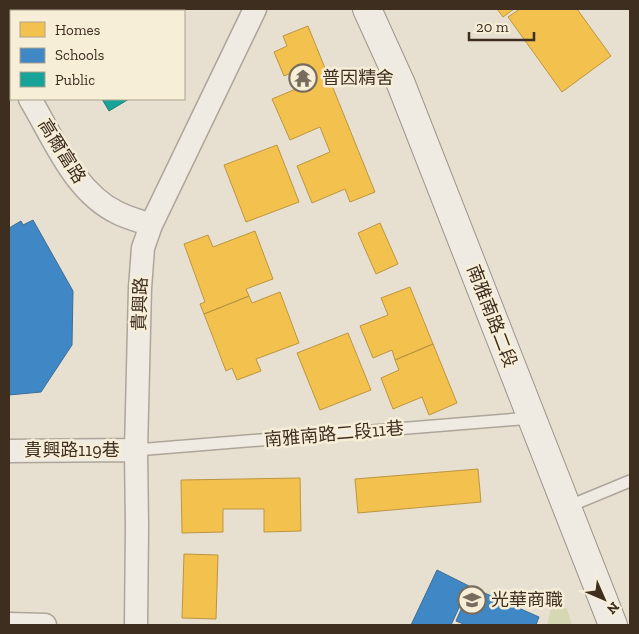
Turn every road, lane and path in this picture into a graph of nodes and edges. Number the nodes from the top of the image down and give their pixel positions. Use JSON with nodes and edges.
{"nodes":[{"id":1,"x":255,"y":9,"type":"edge"},
{"id":2,"x":367,"y":9,"type":"edge"},
{"id":3,"x":31,"y":100,"type":"edge"},
{"id":4,"x":151,"y":225,"type":"junction"},
{"id":5,"x":532,"y":418,"type":"junction"},
{"id":6,"x":9,"y":450,"type":"edge"},
{"id":7,"x":136,"y":450,"type":"junction"},
{"id":8,"x":630,"y":481,"type":"edge"},
{"id":9,"x":568,"y":507,"type":"junction"},
{"id":10,"x":9,"y":624,"type":"edge"},
{"id":11,"x":38,"y":625,"type":"edge"},
{"id":12,"x":46,"y":625,"type":"edge"},
{"id":13,"x":136,"y":625,"type":"edge"},
{"id":14,"x":613,"y":625,"type":"edge"}],
"edges":[{"from":1,"to":4,"type":"street","name":"貴興路"},
{"from":2,"to":5,"type":"street","name":"南雅南路二段"},
{"from":3,"to":4,"type":"street","name":"高爾富路"},
{"from":4,"to":7,"type":"street","name":"貴興路"},
{"from":5,"to":7,"type":"lane","name":"南雅南路二段11巷"},
{"from":5,"to":9,"type":"street","name":"南雅南路二段"},
{"from":6,"to":7,"type":"street","name":"貴興路119巷"},
{"from":7,"to":13,"type":"street","name":"貴興路"},
{"from":8,"to":9,"type":"lane"},
{"from":9,"to":14,"type":"street","name":"南雅南路二段"},
{"from":10,"to":11,"type":"street"},
{"from":11,"to":12,"type":"street"}]}
